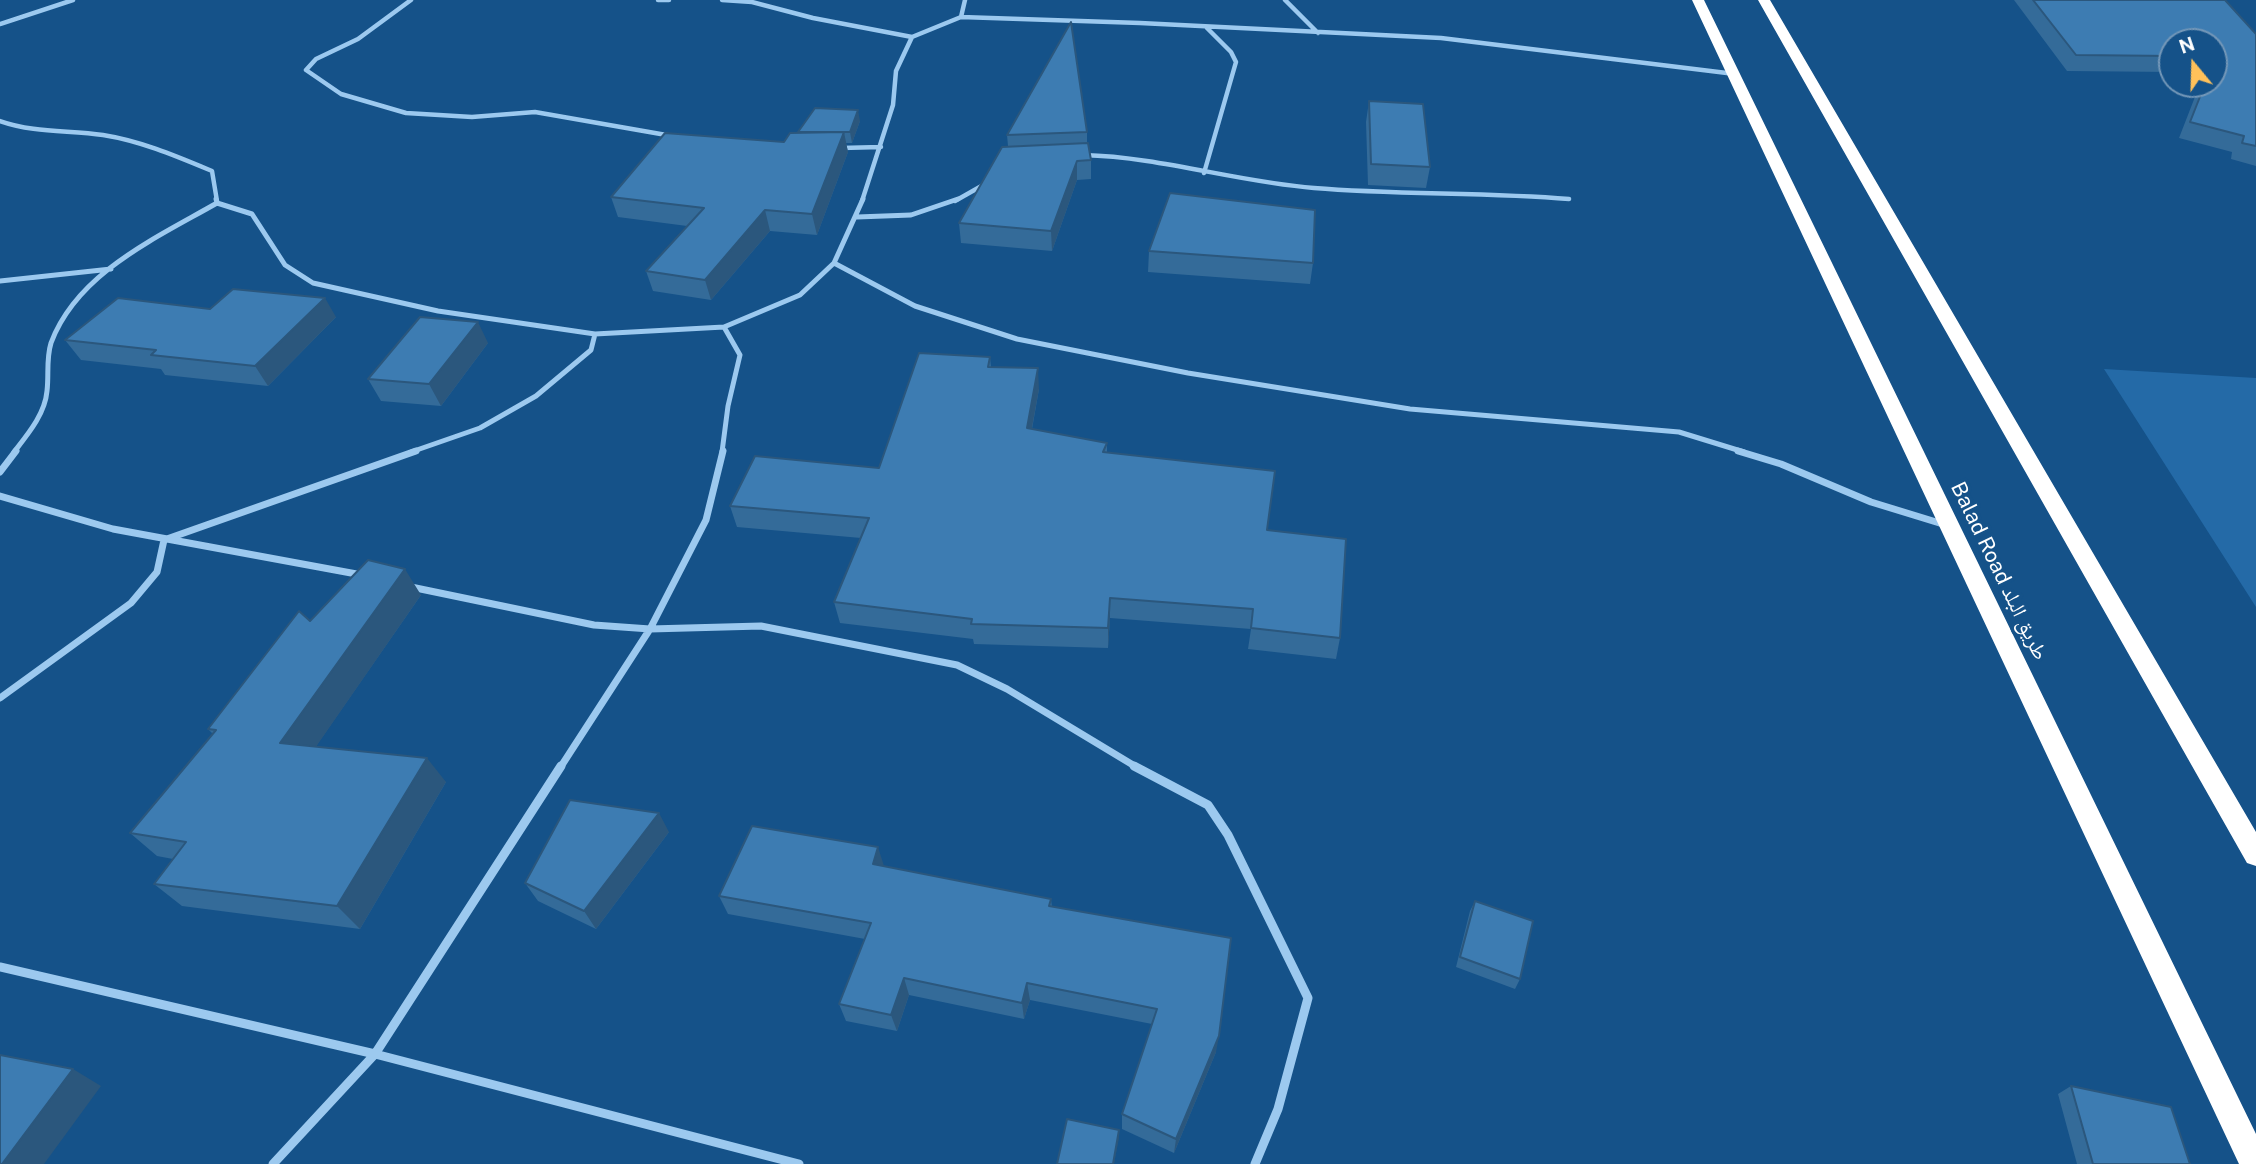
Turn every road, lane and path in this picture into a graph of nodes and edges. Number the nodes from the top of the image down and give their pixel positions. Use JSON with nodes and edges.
{"nodes":[{"id":1,"x":73,"y":0,"type":"edge"},
{"id":2,"x":411,"y":0,"type":"edge"},
{"id":3,"x":658,"y":0,"type":"edge"},
{"id":4,"x":669,"y":0,"type":"edge"},
{"id":5,"x":722,"y":0,"type":"edge"},
{"id":6,"x":965,"y":0,"type":"edge"},
{"id":7,"x":1285,"y":0,"type":"edge"},
{"id":8,"x":1698,"y":0,"type":"edge"},
{"id":9,"x":1765,"y":0,"type":"edge"},
{"id":10,"x":961,"y":17,"type":"junction"},
{"id":11,"x":0,"y":24,"type":"edge"},
{"id":12,"x":1207,"y":28,"type":"junction"},
{"id":13,"x":1318,"y":33,"type":"junction"},
{"id":14,"x":912,"y":37,"type":"junction"},
{"id":15,"x":1735,"y":74,"type":"junction"},
{"id":16,"x":0,"y":121,"type":"edge"},
{"id":17,"x":684,"y":138,"type":"edge"},
{"id":18,"x":881,"y":147,"type":"junction"},
{"id":19,"x":831,"y":148,"type":"edge"},
{"id":20,"x":1077,"y":156,"type":"edge"},
{"id":21,"x":1204,"y":173,"type":"junction"},
{"id":22,"x":992,"y":180,"type":"edge"},
{"id":23,"x":1569,"y":199,"type":"dead end"},
{"id":24,"x":218,"y":203,"type":"junction"},
{"id":25,"x":858,"y":217,"type":"junction"},
{"id":26,"x":834,"y":263,"type":"junction"},
{"id":27,"x":111,"y":269,"type":"junction"},
{"id":28,"x":0,"y":281,"type":"edge"},
{"id":29,"x":724,"y":327,"type":"junction"},
{"id":30,"x":595,"y":334,"type":"junction"},
{"id":31,"x":0,"y":472,"type":"edge"},
{"id":32,"x":0,"y":496,"type":"edge"},
{"id":33,"x":1951,"y":526,"type":"junction"},
{"id":34,"x":164,"y":540,"type":"junction"},
{"id":35,"x":369,"y":577,"type":"edge"},
{"id":36,"x":395,"y":583,"type":"edge"},
{"id":37,"x":650,"y":629,"type":"junction"},
{"id":38,"x":0,"y":698,"type":"edge"},
{"id":39,"x":2256,"y":855,"type":"edge"},
{"id":40,"x":0,"y":967,"type":"edge"},
{"id":41,"x":375,"y":1054,"type":"junction"},
{"id":42,"x":273,"y":1164,"type":"edge"},
{"id":43,"x":799,"y":1164,"type":"edge"},
{"id":44,"x":1255,"y":1164,"type":"edge"},
{"id":45,"x":2255,"y":1164,"type":"edge"}],
"edges":[{"from":1,"to":11,"type":"street"},
{"from":2,"to":17,"type":"street"},
{"from":3,"to":4,"type":"street"},
{"from":5,"to":14,"type":"street"},
{"from":6,"to":10,"type":"street"},
{"from":7,"to":13,"type":"street"},
{"from":8,"to":15,"type":"highway","name":"Balad Road طريق البلد"},
{"from":9,"to":39,"type":"highway"},
{"from":10,"to":12,"type":"street"},
{"from":10,"to":14,"type":"street"},
{"from":12,"to":13,"type":"street"},
{"from":12,"to":21,"type":"street"},
{"from":13,"to":15,"type":"street"},
{"from":14,"to":18,"type":"street"},
{"from":15,"to":33,"type":"highway","name":"Balad Road طريق البلد"},
{"from":16,"to":24,"type":"street"},
{"from":18,"to":19,"type":"street"},
{"from":18,"to":25,"type":"street"},
{"from":20,"to":21,"type":"street"},
{"from":21,"to":23,"type":"street"},
{"from":22,"to":25,"type":"street"},
{"from":24,"to":27,"type":"street"},
{"from":24,"to":30,"type":"street"},
{"from":25,"to":26,"type":"street"},
{"from":26,"to":29,"type":"street"},
{"from":26,"to":33,"type":"street"},
{"from":27,"to":28,"type":"street"},
{"from":27,"to":31,"type":"street"},
{"from":29,"to":30,"type":"street"},
{"from":29,"to":37,"type":"street"},
{"from":30,"to":34,"type":"street"},
{"from":32,"to":34,"type":"street"},
{"from":33,"to":45,"type":"highway","name":"Balad Road طريق البلد"},
{"from":34,"to":35,"type":"street"},
{"from":34,"to":38,"type":"street"},
{"from":36,"to":37,"type":"street"},
{"from":37,"to":41,"type":"street"},
{"from":37,"to":44,"type":"street"},
{"from":40,"to":41,"type":"street"},
{"from":41,"to":42,"type":"street"},
{"from":41,"to":43,"type":"street"}]}
